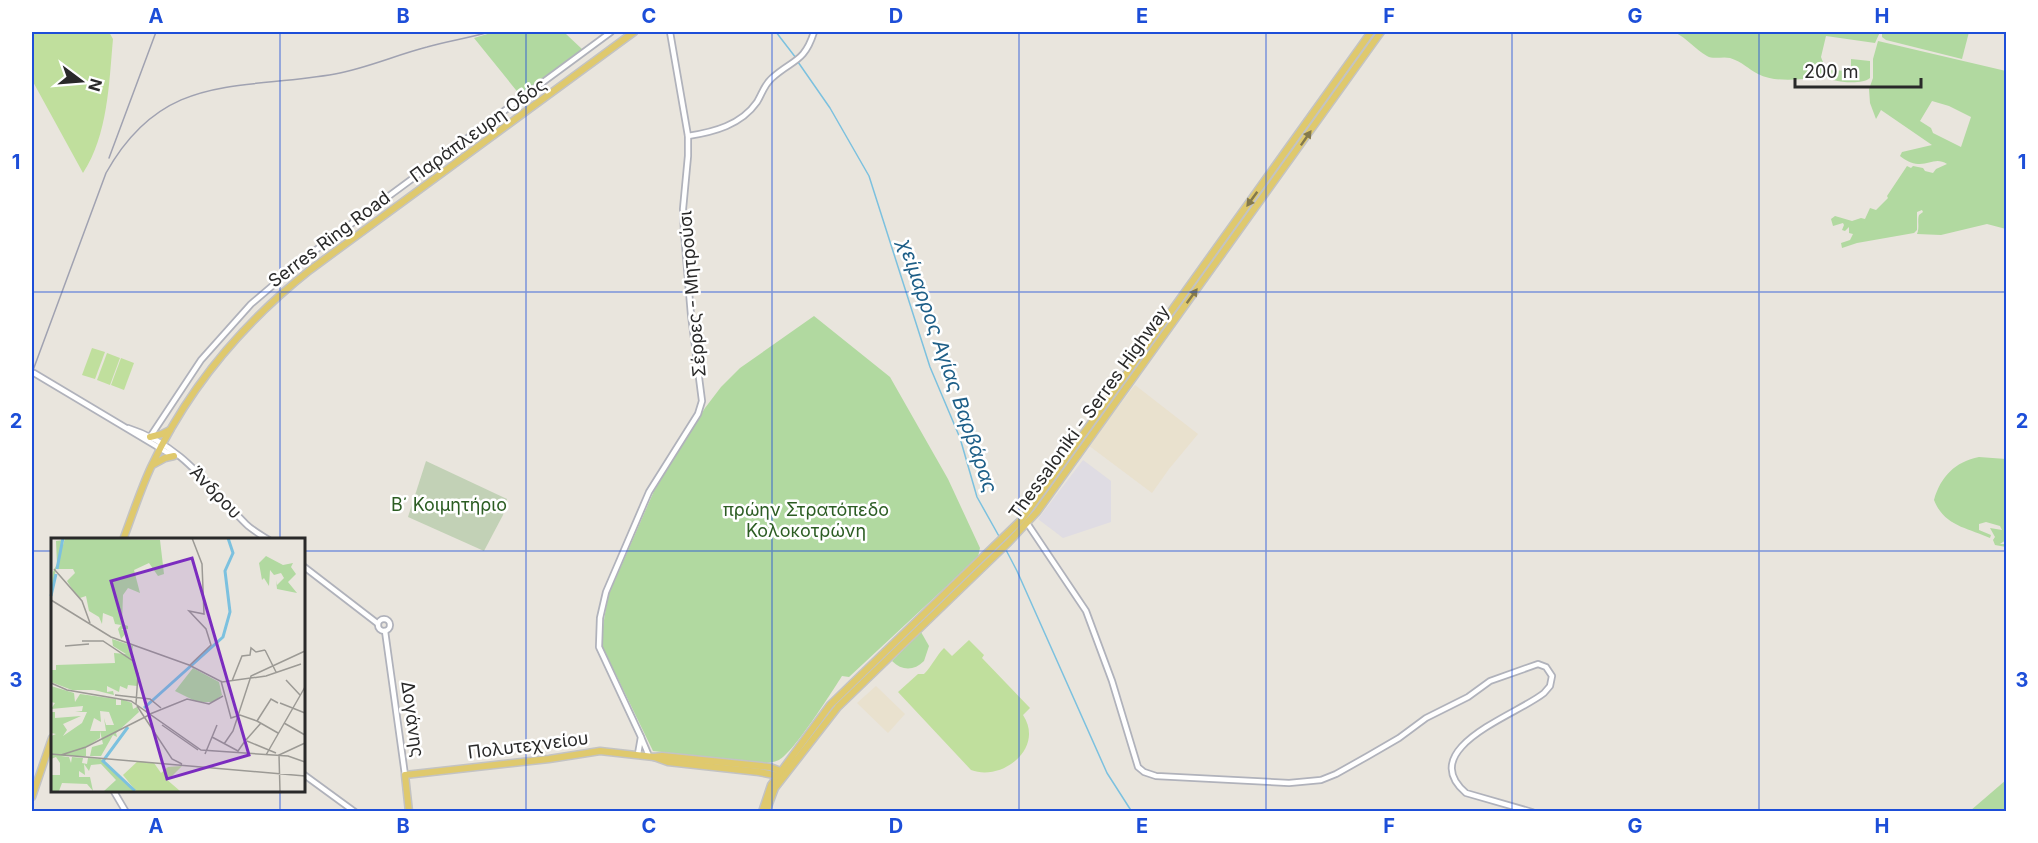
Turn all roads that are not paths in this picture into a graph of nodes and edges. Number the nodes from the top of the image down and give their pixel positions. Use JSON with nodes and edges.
{"nodes":[{"id":1,"x":611,"y":32,"type":"edge"},
{"id":2,"x":634,"y":32,"type":"edge"},
{"id":3,"x":670,"y":32,"type":"edge"},
{"id":4,"x":814,"y":32,"type":"edge"},
{"id":5,"x":1371,"y":32,"type":"edge"},
{"id":6,"x":1381,"y":32,"type":"edge"},
{"id":7,"x":688,"y":136,"type":"junction"},
{"id":8,"x":34,"y":373,"type":"dead end"},
{"id":9,"x":129,"y":428,"type":"junction"},
{"id":10,"x":170,"y":430,"type":"junction"},
{"id":11,"x":150,"y":437,"type":"junction"},
{"id":12,"x":161,"y":447,"type":"junction"},
{"id":13,"x":174,"y":456,"type":"junction"},
{"id":14,"x":184,"y":460,"type":"junction"},
{"id":15,"x":151,"y":467,"type":"junction"},
{"id":16,"x":1027,"y":524,"type":"junction"},
{"id":17,"x":1016,"y":531,"type":"junction"},
{"id":18,"x":124,"y":538,"type":"edge"},
{"id":19,"x":265,"y":538,"type":"edge"},
{"id":20,"x":993,"y":552,"type":"junction"},
{"id":21,"x":304,"y":567,"type":"edge"},
{"id":22,"x":377,"y":623,"type":"junction"},
{"id":23,"x":385,"y":631,"type":"junction"},
{"id":24,"x":641,"y":737,"type":"junction"},
{"id":25,"x":51,"y":741,"type":"edge"},
{"id":26,"x":638,"y":754,"type":"junction"},
{"id":27,"x":652,"y":756,"type":"junction"},
{"id":28,"x":791,"y":757,"type":"junction"},
{"id":29,"x":767,"y":767,"type":"junction"},
{"id":30,"x":759,"y":772,"type":"junction"},
{"id":31,"x":782,"y":774,"type":"junction"},
{"id":32,"x":304,"y":775,"type":"edge"},
{"id":33,"x":405,"y":775,"type":"junction"},
{"id":34,"x":114,"y":792,"type":"edge"},
{"id":35,"x":767,"y":792,"type":"junction"},
{"id":36,"x":32,"y":797,"type":"edge"},
{"id":37,"x":126,"y":812,"type":"edge"},
{"id":38,"x":355,"y":812,"type":"edge"},
{"id":39,"x":409,"y":812,"type":"edge"},
{"id":40,"x":764,"y":812,"type":"edge"},
{"id":41,"x":1532,"y":812,"type":"edge"}],
"edges":[{"from":1,"to":11,"type":"street","name":"Παράπλευρη Οδός"},
{"from":2,"to":10,"type":"main road","name":"Serres Ring Road"},
{"from":3,"to":7,"type":"street","name":"Σέρρες - Μητρούσι"},
{"from":4,"to":7,"type":"street"},
{"from":5,"to":17,"type":"main road","name":"Thessaloniki - Serres Highway","one_way":true},
{"from":16,"to":6,"type":"main road","name":"Thessaloniki - Serres Highway","one_way":true},
{"from":7,"to":24,"type":"street","name":"Σέρρες - Μητρούσι"},
{"from":8,"to":9,"type":"street"},
{"from":9,"to":11,"type":"street"},
{"from":9,"to":12,"type":"street"},
{"from":10,"to":11,"type":"main road"},
{"from":10,"to":12,"type":"main road","name":"Serres Ring Road"},
{"from":11,"to":12,"type":"street"},
{"from":12,"to":13,"type":"street"},
{"from":12,"to":14,"type":"street"},
{"from":12,"to":15,"type":"main road","name":"Serres Ring Road"},
{"from":13,"to":14,"type":"street"},
{"from":13,"to":15,"type":"main road"},
{"from":14,"to":19,"type":"street","name":"Άνδρου"},
{"from":15,"to":18,"type":"main road","name":"Serres Ring Road"},
{"from":16,"to":17,"type":"main road","name":"Thessaloniki - Serres Highway"},
{"from":16,"to":41,"type":"street"},
{"from":17,"to":20,"type":"main road","name":"Thessaloniki - Serres Highway"},
{"from":20,"to":28,"type":"main road","name":"Thessaloniki - Serres Highway"},
{"from":20,"to":31,"type":"main road","name":"Thessaloniki - Serres Highway"},
{"from":21,"to":22,"type":"street"},
{"from":22,"to":23,"type":"street"},
{"from":22,"to":23,"type":"street"},
{"from":23,"to":33,"type":"street","name":"Δογάνης"},
{"from":24,"to":26,"type":"street"},
{"from":24,"to":27,"type":"street","name":"Σέρρες - Μητρούσι"},
{"from":25,"to":36,"type":"main road"},
{"from":26,"to":27,"type":"main road","name":"Πολυτεχνείου"},
{"from":26,"to":33,"type":"main road","name":"Πολυτεχνείου"},
{"from":27,"to":29,"type":"main road","name":"Πολυτεχνείου"},
{"from":27,"to":30,"type":"main road","name":"Πολυτεχνείου"},
{"from":28,"to":29,"type":"main road"},
{"from":28,"to":31,"type":"main road","name":"Thessaloniki - Serres Highway"},
{"from":29,"to":31,"type":"main road","name":"Πολυτεχνείου"},
{"from":30,"to":31,"type":"main road","name":"Πολυτεχνείου"},
{"from":30,"to":35,"type":"main road"},
{"from":31,"to":35,"type":"main road"},
{"from":31,"to":40,"type":"main road"},
{"from":32,"to":38,"type":"street"},
{"from":33,"to":39,"type":"main road","name":"Δογάνης"},
{"from":34,"to":37,"type":"street"},
{"from":35,"to":40,"type":"main road"}]}
